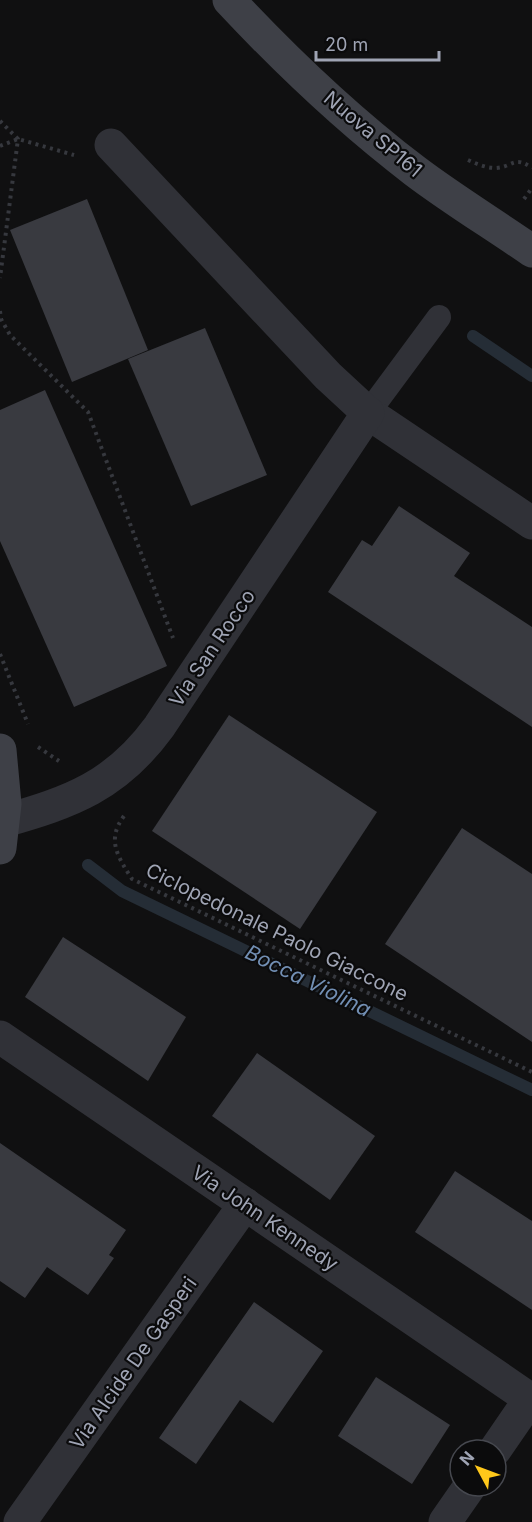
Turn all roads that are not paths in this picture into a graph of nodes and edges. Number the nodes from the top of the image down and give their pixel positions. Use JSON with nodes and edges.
{"nodes":[{"id":1,"x":229,"y":0,"type":"edge"},
{"id":2,"x":111,"y":145,"type":"road end"},
{"id":3,"x":532,"y":251,"type":"edge"},
{"id":4,"x":439,"y":317,"type":"dead end"},
{"id":5,"x":368,"y":413,"type":"junction"},
{"id":6,"x":532,"y":523,"type":"edge"},
{"id":7,"x":0,"y":750,"type":"edge"},
{"id":8,"x":2,"y":835,"type":"edge"},
{"id":9,"x":0,"y":1037,"type":"edge"},
{"id":10,"x":245,"y":1204,"type":"junction"},
{"id":11,"x":503,"y":1438,"type":"edge"},
{"id":12,"x":462,"y":1498,"type":"edge"},
{"id":13,"x":21,"y":1522,"type":"edge"},
{"id":14,"x":445,"y":1522,"type":"edge"}],
"edges":[{"from":1,"to":3,"type":"main road","name":"Nuova SP161"},
{"from":2,"to":5,"type":"street"},
{"from":4,"to":5,"type":"lane"},
{"from":5,"to":6,"type":"street"},
{"from":5,"to":8,"type":"street","name":"Via San Rocco"},
{"from":7,"to":8,"type":"main road"},
{"from":9,"to":10,"type":"street","name":"Via John Kennedy"},
{"from":10,"to":11,"type":"street","name":"Via John Kennedy"},
{"from":10,"to":13,"type":"street","name":"Via Alcide De Gasperi"},
{"from":12,"to":14,"type":"street"}]}
